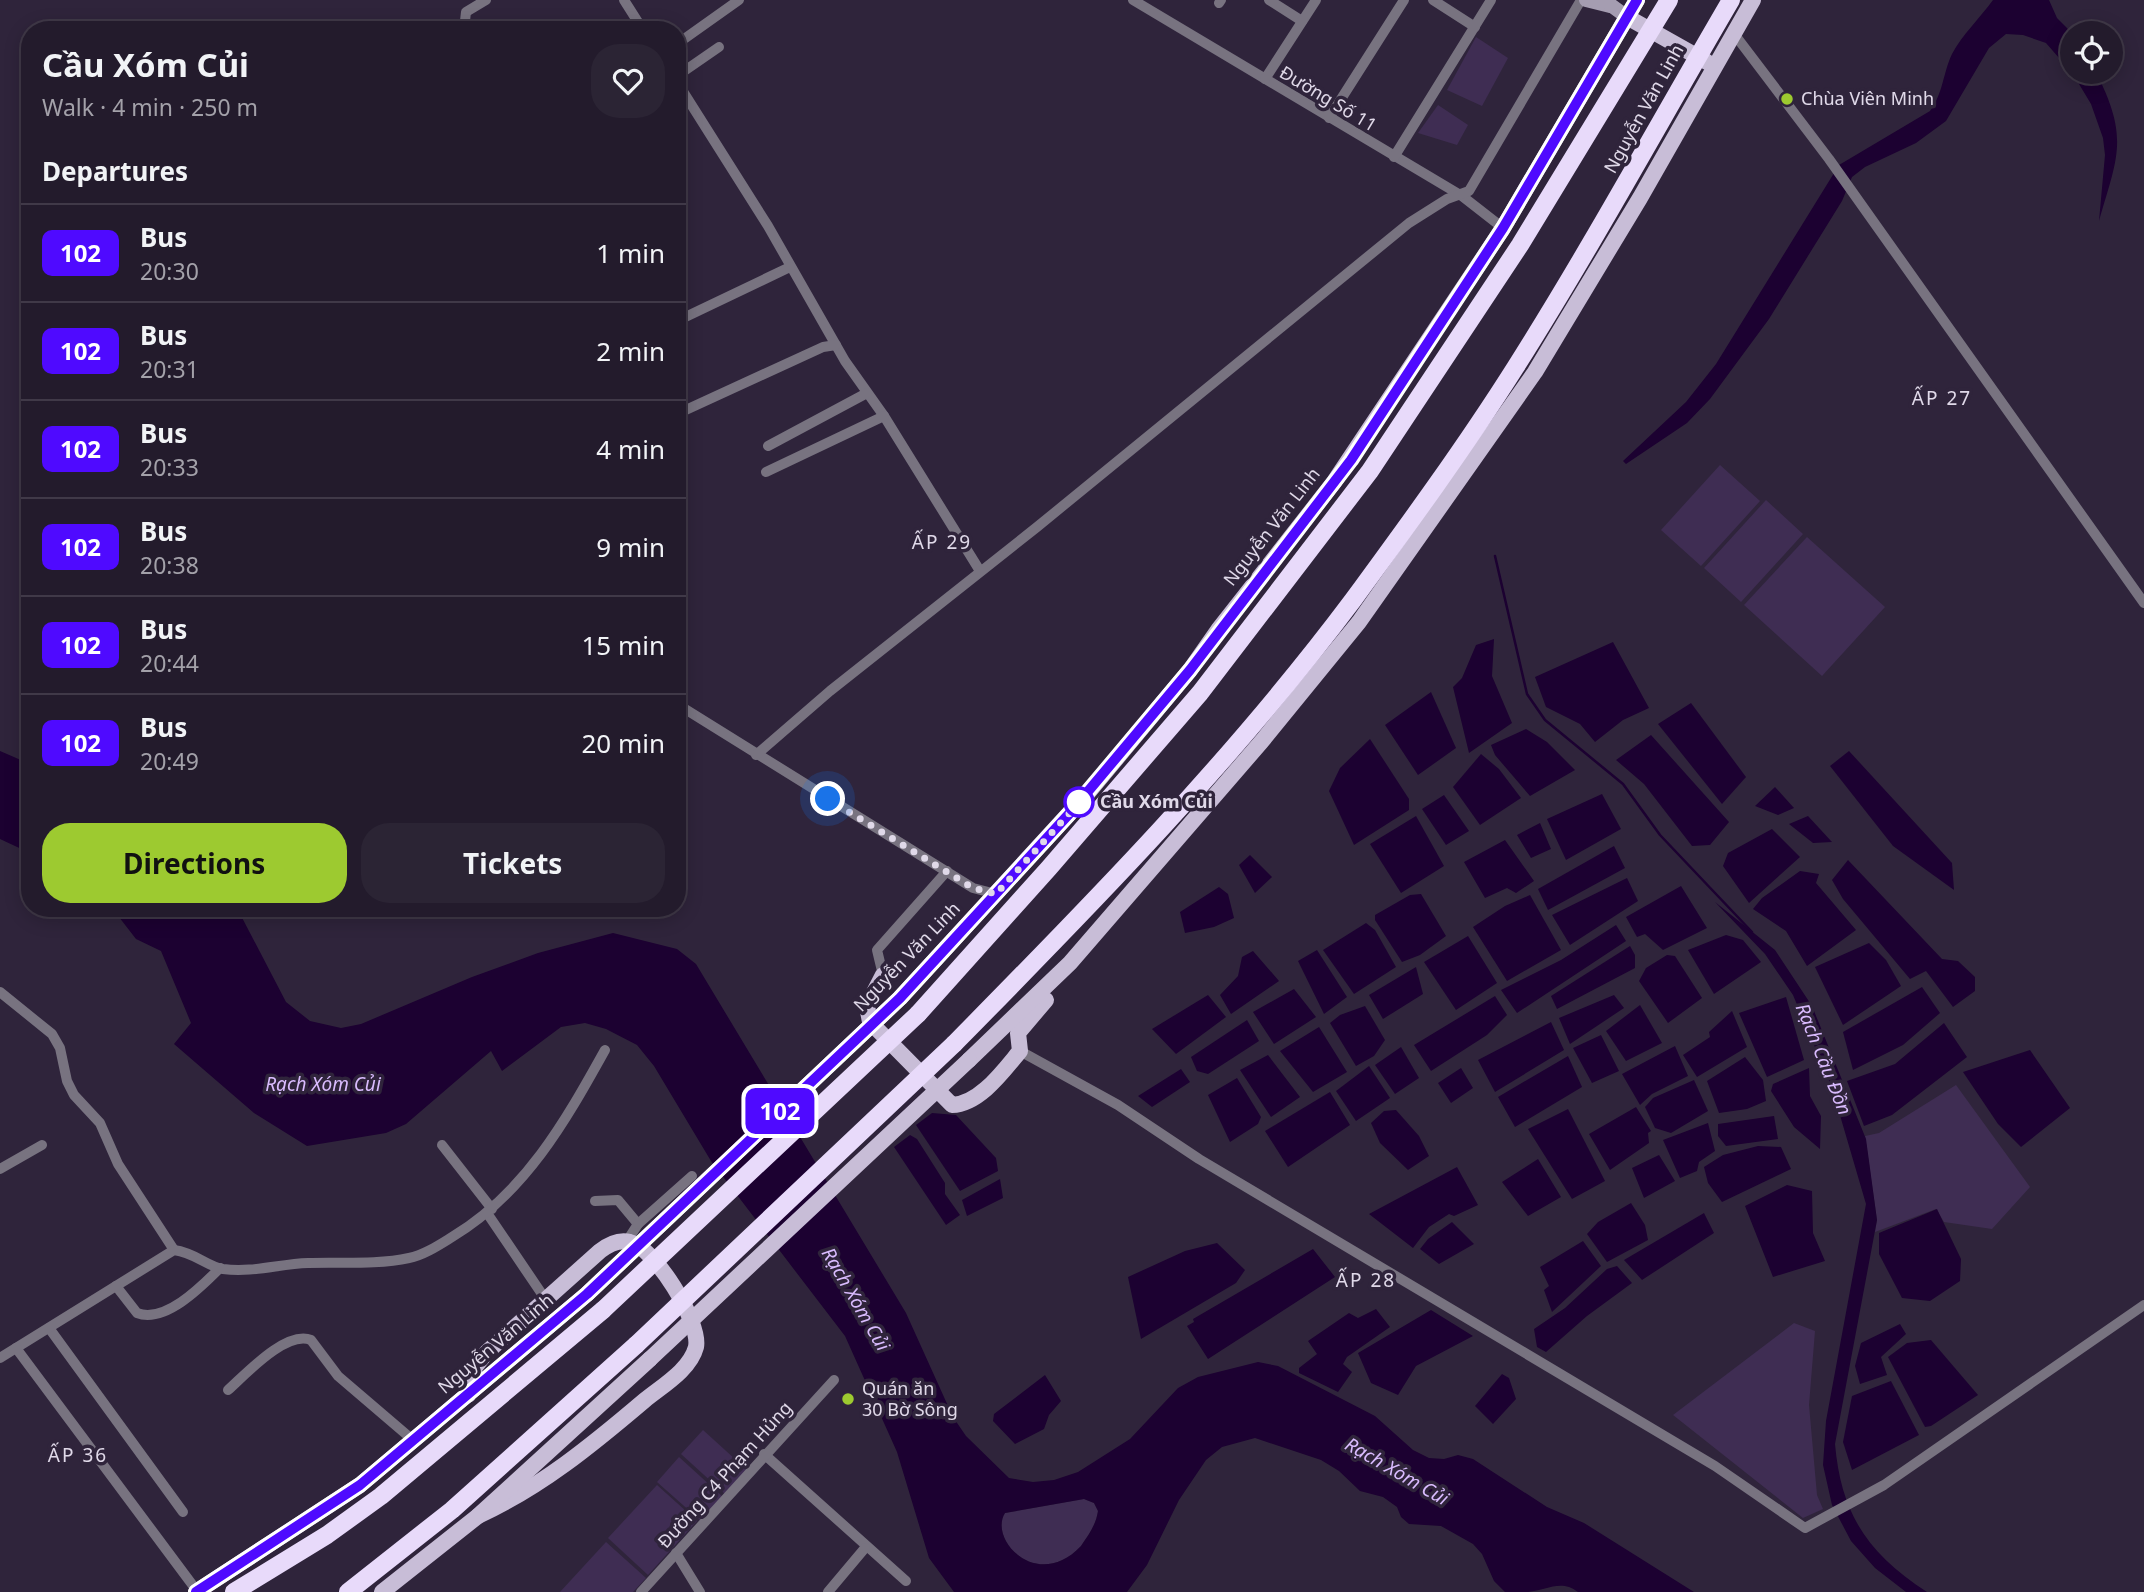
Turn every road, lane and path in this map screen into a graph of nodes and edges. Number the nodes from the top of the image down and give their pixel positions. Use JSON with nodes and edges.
{"nodes":[{"id":1,"x":486,"y":0,"type":"edge"},
{"id":2,"x":624,"y":0,"type":"edge"},
{"id":3,"x":739,"y":0,"type":"edge"},
{"id":4,"x":1135,"y":0,"type":"edge"},
{"id":5,"x":1269,"y":0,"type":"edge"},
{"id":6,"x":1316,"y":0,"type":"edge"},
{"id":7,"x":1404,"y":0,"type":"edge"},
{"id":8,"x":1433,"y":0,"type":"edge"},
{"id":9,"x":1491,"y":0,"type":"edge"},
{"id":10,"x":1583,"y":0,"type":"edge"},
{"id":11,"x":1637,"y":0,"type":"edge"},
{"id":12,"x":1669,"y":0,"type":"edge"},
{"id":13,"x":1731,"y":0,"type":"edge"},
{"id":14,"x":1753,"y":0,"type":"edge"},
{"id":15,"x":1607,"y":3,"type":"edge"},
{"id":16,"x":1627,"y":17,"type":"junction"},
{"id":17,"x":465,"y":21,"type":"edge"},
{"id":18,"x":637,"y":21,"type":"edge"},
{"id":19,"x":1302,"y":21,"type":"junction"},
{"id":20,"x":1475,"y":27,"type":"junction"},
{"id":21,"x":1651,"y":32,"type":"junction"},
{"id":22,"x":1735,"y":34,"type":"junction"},
{"id":23,"x":686,"y":38,"type":"edge"},
{"id":24,"x":719,"y":47,"type":"dead end"},
{"id":25,"x":1697,"y":57,"type":"junction"},
{"id":26,"x":1715,"y":67,"type":"junction"},
{"id":27,"x":686,"y":70,"type":"edge"},
{"id":28,"x":1265,"y":79,"type":"junction"},
{"id":29,"x":686,"y":105,"type":"edge"},
{"id":30,"x":1329,"y":118,"type":"junction"},
{"id":31,"x":1394,"y":157,"type":"junction"},
{"id":32,"x":1462,"y":196,"type":"junction"},
{"id":33,"x":1503,"y":228,"type":"junction"},
{"id":34,"x":790,"y":267,"type":"junction"},
{"id":35,"x":686,"y":317,"type":"edge"},
{"id":36,"x":836,"y":345,"type":"junction"},
{"id":37,"x":867,"y":393,"type":"junction"},
{"id":38,"x":686,"y":410,"type":"edge"},
{"id":39,"x":884,"y":416,"type":"junction"},
{"id":40,"x":768,"y":446,"type":"dead end"},
{"id":41,"x":766,"y":472,"type":"dead end"},
{"id":42,"x":980,"y":571,"type":"junction"},
{"id":43,"x":2144,"y":603,"type":"edge"},
{"id":44,"x":686,"y":710,"type":"edge"},
{"id":45,"x":756,"y":755,"type":"junction"},
{"id":46,"x":947,"y":872,"type":"junction"},
{"id":47,"x":973,"y":888,"type":"junction"},
{"id":48,"x":996,"y":894,"type":"junction"},
{"id":49,"x":979,"y":912,"type":"junction"},
{"id":50,"x":1070,"y":963,"type":"junction"},
{"id":51,"x":883,"y":975,"type":"joint"},
{"id":52,"x":0,"y":992,"type":"edge"},
{"id":53,"x":605,"y":1050,"type":"dead end"},
{"id":54,"x":1020,"y":1051,"type":"junction"},
{"id":55,"x":42,"y":1145,"type":"dead end"},
{"id":56,"x":442,"y":1146,"type":"dead end"},
{"id":57,"x":0,"y":1169,"type":"edge"},
{"id":58,"x":692,"y":1175,"type":"dead end"},
{"id":59,"x":595,"y":1201,"type":"dead end"},
{"id":60,"x":490,"y":1211,"type":"junction"},
{"id":61,"x":638,"y":1224,"type":"junction"},
{"id":62,"x":627,"y":1241,"type":"junction"},
{"id":63,"x":174,"y":1250,"type":"junction"},
{"id":64,"x":220,"y":1268,"type":"junction"},
{"id":65,"x":116,"y":1286,"type":"junction"},
{"id":66,"x":546,"y":1300,"type":"junction"},
{"id":67,"x":2144,"y":1305,"type":"edge"},
{"id":68,"x":49,"y":1328,"type":"junction"},
{"id":69,"x":16,"y":1348,"type":"junction"},
{"id":70,"x":0,"y":1358,"type":"edge"},
{"id":71,"x":834,"y":1380,"type":"dead end"},
{"id":72,"x":228,"y":1391,"type":"dead end"},
{"id":73,"x":468,"y":1395,"type":"junction"},
{"id":74,"x":414,"y":1441,"type":"junction"},
{"id":75,"x":764,"y":1454,"type":"junction"},
{"id":76,"x":184,"y":1512,"type":"dead end"},
{"id":77,"x":478,"y":1516,"type":"junction"},
{"id":78,"x":865,"y":1548,"type":"junction"},
{"id":79,"x":676,"y":1553,"type":"junction"},
{"id":80,"x":906,"y":1581,"type":"dead end"},
{"id":81,"x":197,"y":1592,"type":"edge"},
{"id":82,"x":234,"y":1592,"type":"edge"},
{"id":83,"x":348,"y":1592,"type":"edge"},
{"id":84,"x":382,"y":1592,"type":"edge"},
{"id":85,"x":641,"y":1592,"type":"edge"},
{"id":86,"x":700,"y":1592,"type":"edge"},
{"id":87,"x":828,"y":1592,"type":"edge"}],
"edges":[{"from":1,"to":17,"type":"street"},
{"from":2,"to":18,"type":"street"},
{"from":3,"to":23,"type":"street"},
{"from":4,"to":28,"type":"street","name":"Đường Số 11"},
{"from":5,"to":19,"type":"street"},
{"from":6,"to":19,"type":"street"},
{"from":7,"to":30,"type":"street"},
{"from":8,"to":20,"type":"street"},
{"from":9,"to":20,"type":"street"},
{"from":10,"to":15,"type":"street"},
{"from":10,"to":32,"type":"street"},
{"from":11,"to":16,"type":"main road","name":"Nguyễn Văn Linh"},
{"from":12,"to":21,"type":"highway","name":"Nguyễn Văn Linh"},
{"from":13,"to":25,"type":"highway","name":"Nguyễn Văn Linh"},
{"from":14,"to":22,"type":"main road"},
{"from":15,"to":16,"type":"street"},
{"from":16,"to":21,"type":"main road"},
{"from":16,"to":33,"type":"main road","name":"Nguyễn Văn Linh"},
{"from":19,"to":28,"type":"street"},
{"from":20,"to":31,"type":"street"},
{"from":21,"to":25,"type":"main road"},
{"from":21,"to":82,"type":"highway","name":"Nguyễn Văn Linh","bridge":true},
{"from":22,"to":26,"type":"main road"},
{"from":22,"to":43,"type":"street"},
{"from":24,"to":27,"type":"street"},
{"from":25,"to":26,"type":"main road"},
{"from":25,"to":83,"type":"highway","name":"Nguyễn Văn Linh","bridge":true},
{"from":26,"to":50,"type":"main road"},
{"from":28,"to":30,"type":"street","name":"Đường Số 11"},
{"from":29,"to":34,"type":"street"},
{"from":30,"to":31,"type":"street","name":"Đường Số 11"},
{"from":31,"to":32,"type":"street","name":"Đường Số 11"},
{"from":32,"to":33,"type":"street","name":"Đường Số 11"},
{"from":32,"to":42,"type":"street"},
{"from":33,"to":48,"type":"main road","name":"Nguyễn Văn Linh"},
{"from":34,"to":35,"type":"street"},
{"from":34,"to":36,"type":"street"},
{"from":36,"to":37,"type":"street"},
{"from":36,"to":38,"type":"street"},
{"from":37,"to":39,"type":"street"},
{"from":37,"to":40,"type":"street"},
{"from":39,"to":41,"type":"street"},
{"from":39,"to":42,"type":"street"},
{"from":42,"to":45,"type":"street"},
{"from":44,"to":45,"type":"street"},
{"from":45,"to":46,"type":"street"},
{"from":46,"to":47,"type":"street"},
{"from":46,"to":51,"type":"street"},
{"from":47,"to":48,"type":"street"},
{"from":47,"to":49,"type":"street"},
{"from":48,"to":49,"type":"main road","name":"Nguyễn Văn Linh"},
{"from":49,"to":73,"type":"main road","name":"Nguyễn Văn Linh","bridge":true},
{"from":50,"to":54,"type":"main road"},
{"from":50,"to":77,"type":"main road","bridge":true},
{"from":51,"to":54,"type":"main road"},
{"from":52,"to":63,"type":"street"},
{"from":53,"to":60,"type":"street"},
{"from":54,"to":67,"type":"street"},
{"from":55,"to":57,"type":"street"},
{"from":56,"to":60,"type":"street"},
{"from":58,"to":61,"type":"street"},
{"from":59,"to":61,"type":"street"},
{"from":60,"to":64,"type":"street"},
{"from":60,"to":66,"type":"street"},
{"from":61,"to":62,"type":"street"},
{"from":62,"to":66,"type":"main road"},
{"from":62,"to":77,"type":"main road"},
{"from":63,"to":64,"type":"street"},
{"from":63,"to":65,"type":"street"},
{"from":64,"to":65,"type":"street"},
{"from":65,"to":68,"type":"street"},
{"from":66,"to":73,"type":"main road"},
{"from":68,"to":69,"type":"street"},
{"from":68,"to":76,"type":"street"},
{"from":69,"to":70,"type":"street"},
{"from":69,"to":81,"type":"street"},
{"from":71,"to":75,"type":"street","name":"Đường C4 Phạm Hủng"},
{"from":72,"to":74,"type":"street"},
{"from":73,"to":74,"type":"main road","name":"Nguyễn Văn Linh"},
{"from":74,"to":81,"type":"main road","name":"Nguyễn Văn Linh"},
{"from":75,"to":78,"type":"street"},
{"from":75,"to":79,"type":"street","name":"Đường C4 Phạm Hủng"},
{"from":77,"to":84,"type":"main road"},
{"from":78,"to":80,"type":"street"},
{"from":78,"to":87,"type":"street"},
{"from":79,"to":85,"type":"street","name":"Đường C4 Phạm Hủng"},
{"from":79,"to":86,"type":"street"}]}
